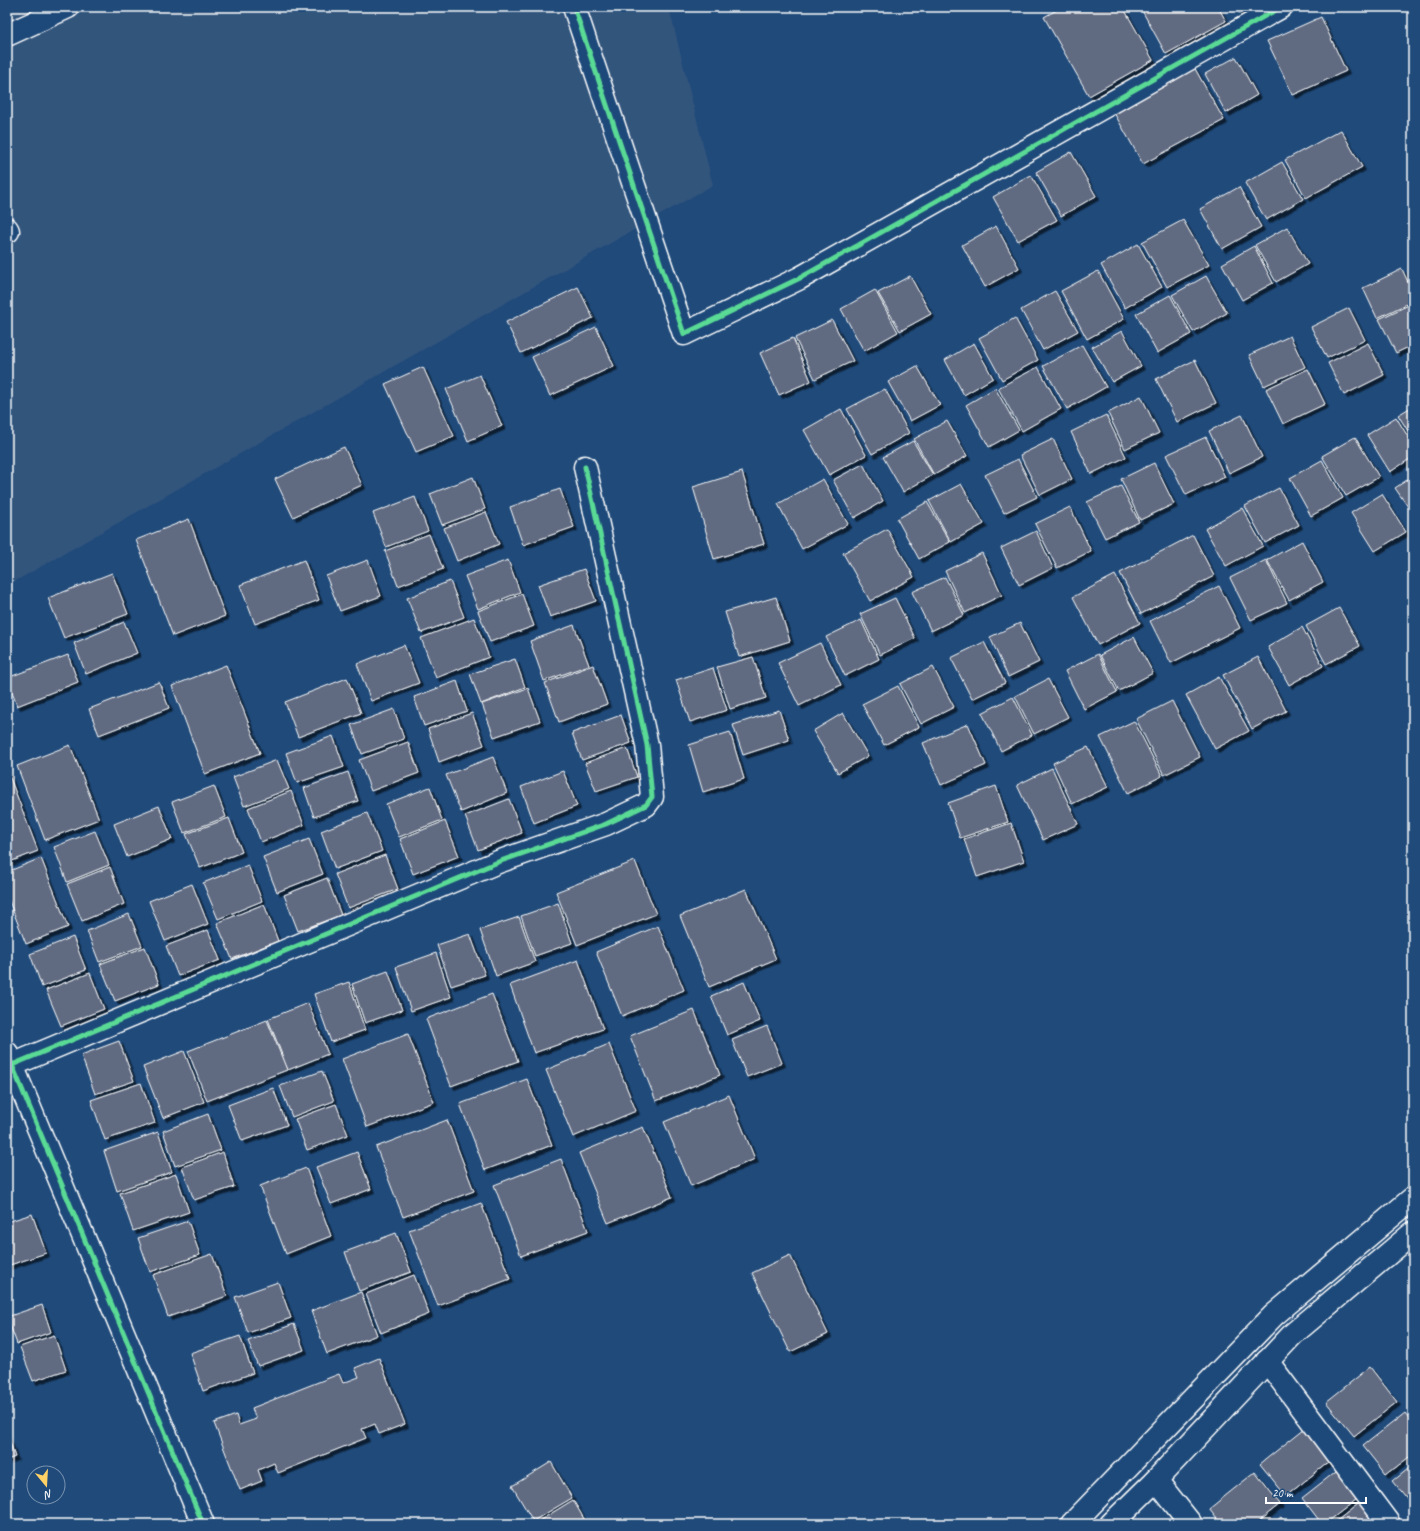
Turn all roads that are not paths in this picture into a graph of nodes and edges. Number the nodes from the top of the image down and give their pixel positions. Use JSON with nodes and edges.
{"nodes":[{"id":1,"x":68,"y":7,"type":"edge"},
{"id":2,"x":574,"y":7,"type":"edge"},
{"id":3,"x":1281,"y":7,"type":"edge"},
{"id":4,"x":7,"y":35,"type":"edge"},
{"id":5,"x":585,"y":467,"type":"dead end"},
{"id":6,"x":9,"y":1059,"type":"edge"},
{"id":7,"x":1413,"y":1198,"type":"edge"},
{"id":8,"x":1411,"y":1238,"type":"edge"},
{"id":9,"x":1267,"y":1361,"type":"junction"},
{"id":10,"x":1156,"y":1480,"type":"junction"},
{"id":11,"x":204,"y":1524,"type":"edge"},
{"id":12,"x":1072,"y":1524,"type":"edge"},
{"id":13,"x":1111,"y":1524,"type":"edge"},
{"id":14,"x":1191,"y":1524,"type":"edge"},
{"id":15,"x":1389,"y":1524,"type":"edge"}],
"edges":[{"from":1,"to":4,"type":"street"},
{"from":2,"to":3,"type":"street"},
{"from":5,"to":6,"type":"street"},
{"from":6,"to":11,"type":"street"},
{"from":7,"to":12,"type":"street"},
{"from":8,"to":9,"type":"street"},
{"from":9,"to":10,"type":"street"},
{"from":9,"to":15,"type":"street"},
{"from":10,"to":13,"type":"street"},
{"from":10,"to":14,"type":"street"}]}
